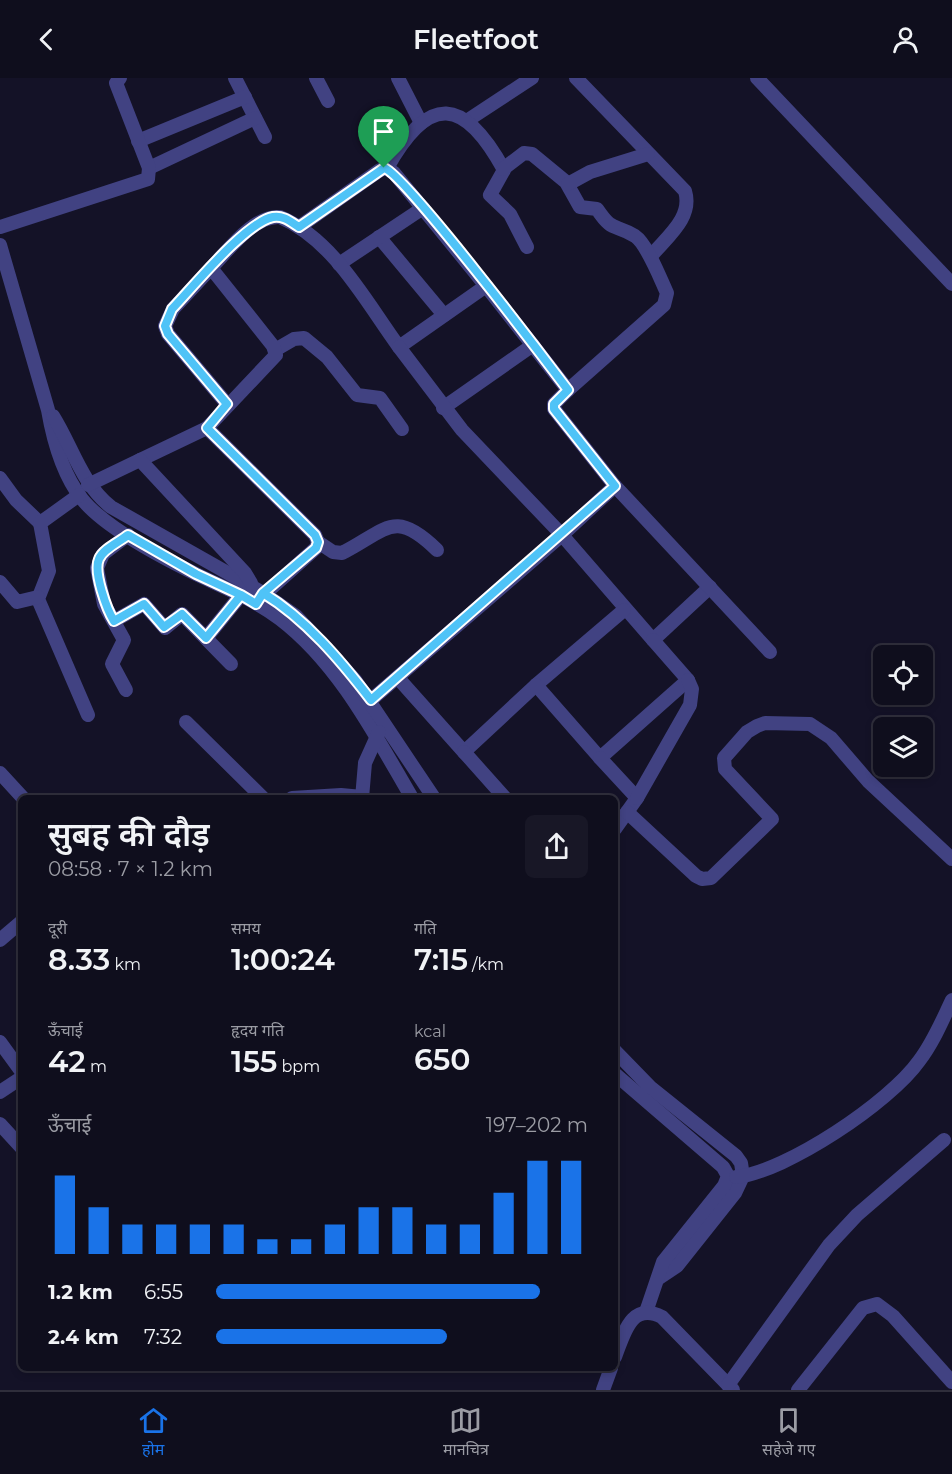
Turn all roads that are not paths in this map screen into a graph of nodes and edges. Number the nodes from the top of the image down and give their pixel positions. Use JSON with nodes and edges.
{"nodes":[{"id":1,"x":120,"y":78,"type":"edge"},
{"id":2,"x":235,"y":78,"type":"edge"},
{"id":3,"x":316,"y":78,"type":"edge"},
{"id":4,"x":532,"y":78,"type":"edge"},
{"id":5,"x":576,"y":78,"type":"edge"},
{"id":6,"x":757,"y":78,"type":"edge"},
{"id":7,"x":401,"y":84,"type":"edge"},
{"id":8,"x":245,"y":97,"type":"junction"},
{"id":9,"x":328,"y":101,"type":"dead end"},
{"id":10,"x":255,"y":118,"type":"junction"},
{"id":11,"x":468,"y":120,"type":"junction"},
{"id":12,"x":421,"y":123,"type":"junction"},
{"id":13,"x":265,"y":137,"type":"dead end"},
{"id":14,"x":138,"y":141,"type":"junction"},
{"id":15,"x":648,"y":154,"type":"junction"},
{"id":16,"x":149,"y":168,"type":"junction"},
{"id":17,"x":387,"y":168,"type":"junction"},
{"id":18,"x":503,"y":169,"type":"junction"},
{"id":19,"x":568,"y":184,"type":"junction"},
{"id":20,"x":423,"y":208,"type":"junction"},
{"id":21,"x":0,"y":227,"type":"edge"},
{"id":22,"x":299,"y":227,"type":"junction"},
{"id":23,"x":379,"y":237,"type":"junction"},
{"id":24,"x":0,"y":245,"type":"edge"},
{"id":25,"x":527,"y":247,"type":"dead end"},
{"id":26,"x":652,"y":255,"type":"junction"},
{"id":27,"x":339,"y":264,"type":"junction"},
{"id":28,"x":211,"y":268,"type":"junction"},
{"id":29,"x":952,"y":284,"type":"edge"},
{"id":30,"x":486,"y":286,"type":"junction"},
{"id":31,"x":444,"y":315,"type":"junction"},
{"id":32,"x":533,"y":345,"type":"junction"},
{"id":33,"x":399,"y":347,"type":"junction"},
{"id":34,"x":275,"y":350,"type":"junction"},
{"id":35,"x":568,"y":390,"type":"junction"},
{"id":36,"x":227,"y":404,"type":"junction"},
{"id":37,"x":443,"y":408,"type":"junction"},
{"id":38,"x":207,"y":428,"type":"junction"},
{"id":39,"x":402,"y":429,"type":"dead end"},
{"id":40,"x":140,"y":460,"type":"junction"},
{"id":41,"x":0,"y":478,"type":"edge"},
{"id":42,"x":615,"y":486,"type":"junction"},
{"id":43,"x":84,"y":490,"type":"junction"},
{"id":44,"x":40,"y":524,"type":"junction"},
{"id":45,"x":128,"y":535,"type":"junction"},
{"id":46,"x":562,"y":535,"type":"junction"},
{"id":47,"x":318,"y":542,"type":"junction"},
{"id":48,"x":437,"y":550,"type":"dead end"},
{"id":49,"x":0,"y":582,"type":"edge"},
{"id":50,"x":710,"y":587,"type":"junction"},
{"id":51,"x":254,"y":595,"type":"junction"},
{"id":52,"x":38,"y":597,"type":"junction"},
{"id":53,"x":624,"y":610,"type":"junction"},
{"id":54,"x":114,"y":621,"type":"junction"},
{"id":55,"x":206,"y":638,"type":"junction"},
{"id":56,"x":653,"y":640,"type":"junction"},
{"id":57,"x":770,"y":652,"type":"dead end"},
{"id":58,"x":231,"y":664,"type":"dead end"},
{"id":59,"x":398,"y":678,"type":"junction"},
{"id":60,"x":688,"y":680,"type":"junction"},
{"id":61,"x":536,"y":685,"type":"junction"},
{"id":62,"x":126,"y":690,"type":"dead end"},
{"id":63,"x":371,"y":700,"type":"junction"},
{"id":64,"x":88,"y":715,"type":"dead end"},
{"id":65,"x":186,"y":722,"type":"dead end"},
{"id":66,"x":386,"y":723,"type":"junction"},
{"id":67,"x":376,"y":736,"type":"junction"},
{"id":68,"x":464,"y":752,"type":"junction"},
{"id":69,"x":600,"y":758,"type":"junction"},
{"id":70,"x":0,"y":773,"type":"edge"},
{"id":71,"x":20,"y":795,"type":"edge"},
{"id":72,"x":260,"y":795,"type":"edge"},
{"id":73,"x":362,"y":795,"type":"edge"},
{"id":74,"x":410,"y":795,"type":"edge"},
{"id":75,"x":432,"y":795,"type":"edge"},
{"id":76,"x":502,"y":795,"type":"edge"},
{"id":77,"x":637,"y":798,"type":"junction"},
{"id":78,"x":634,"y":818,"type":"junction"},
{"id":79,"x":618,"y":827,"type":"edge"},
{"id":80,"x":952,"y":859,"type":"edge"},
{"id":81,"x":18,"y":925,"type":"edge"},
{"id":82,"x":0,"y":940,"type":"edge"},
{"id":83,"x":952,"y":1000,"type":"edge"},
{"id":84,"x":0,"y":1042,"type":"edge"},
{"id":85,"x":618,"y":1054,"type":"edge"},
{"id":86,"x":18,"y":1067,"type":"edge"},
{"id":87,"x":618,"y":1077,"type":"edge"},
{"id":88,"x":18,"y":1080,"type":"edge"},
{"id":89,"x":0,"y":1092,"type":"edge"},
{"id":90,"x":0,"y":1124,"type":"edge"},
{"id":91,"x":944,"y":1140,"type":"dead end"},
{"id":92,"x":18,"y":1145,"type":"edge"},
{"id":93,"x":743,"y":1176,"type":"junction"},
{"id":94,"x":728,"y":1178,"type":"junction"},
{"id":95,"x":659,"y":1278,"type":"junction"},
{"id":96,"x":646,"y":1312,"type":"junction"},
{"id":97,"x":618,"y":1349,"type":"edge"},
{"id":98,"x":610,"y":1371,"type":"edge"},
{"id":99,"x":952,"y":1382,"type":"edge"},
{"id":100,"x":805,"y":1387,"type":"edge"},
{"id":101,"x":731,"y":1388,"type":"edge"},
{"id":102,"x":603,"y":1390,"type":"edge"}],
"edges":[{"from":1,"to":14,"type":"street"},
{"from":2,"to":8,"type":"street"},
{"from":3,"to":9,"type":"street"},
{"from":4,"to":11,"type":"street"},
{"from":5,"to":15,"type":"street"},
{"from":6,"to":29,"type":"street"},
{"from":7,"to":12,"type":"street"},
{"from":8,"to":10,"type":"street"},
{"from":8,"to":14,"type":"street"},
{"from":10,"to":13,"type":"street"},
{"from":10,"to":16,"type":"street"},
{"from":11,"to":12,"type":"street"},
{"from":11,"to":18,"type":"street"},
{"from":12,"to":17,"type":"street"},
{"from":14,"to":16,"type":"street"},
{"from":15,"to":19,"type":"street"},
{"from":15,"to":26,"type":"street"},
{"from":16,"to":21,"type":"street"},
{"from":17,"to":20,"type":"street"},
{"from":17,"to":22,"type":"street"},
{"from":18,"to":19,"type":"street"},
{"from":18,"to":25,"type":"street"},
{"from":19,"to":26,"type":"street"},
{"from":20,"to":23,"type":"street"},
{"from":20,"to":30,"type":"street"},
{"from":22,"to":27,"type":"street"},
{"from":22,"to":28,"type":"street"},
{"from":23,"to":27,"type":"street"},
{"from":23,"to":31,"type":"street"},
{"from":24,"to":43,"type":"street"},
{"from":26,"to":35,"type":"street"},
{"from":27,"to":33,"type":"street"},
{"from":28,"to":34,"type":"street"},
{"from":28,"to":36,"type":"street"},
{"from":30,"to":31,"type":"street"},
{"from":30,"to":32,"type":"street"},
{"from":31,"to":33,"type":"street"},
{"from":32,"to":35,"type":"street"},
{"from":32,"to":37,"type":"street"},
{"from":33,"to":37,"type":"street"},
{"from":34,"to":36,"type":"street"},
{"from":34,"to":39,"type":"street"},
{"from":35,"to":42,"type":"street"},
{"from":36,"to":38,"type":"street"},
{"from":37,"to":46,"type":"street"},
{"from":38,"to":40,"type":"street"},
{"from":38,"to":47,"type":"street"},
{"from":40,"to":43,"type":"street"},
{"from":40,"to":51,"type":"street"},
{"from":41,"to":44,"type":"street"},
{"from":42,"to":46,"type":"street"},
{"from":42,"to":50,"type":"street"},
{"from":43,"to":44,"type":"street"},
{"from":43,"to":45,"type":"street"},
{"from":43,"to":51,"type":"street"},
{"from":44,"to":52,"type":"street"},
{"from":45,"to":51,"type":"street"},
{"from":45,"to":54,"type":"street"},
{"from":46,"to":53,"type":"street"},
{"from":46,"to":59,"type":"street"},
{"from":47,"to":48,"type":"street"},
{"from":47,"to":51,"type":"street"},
{"from":49,"to":52,"type":"street"},
{"from":50,"to":56,"type":"street"},
{"from":50,"to":57,"type":"street"},
{"from":51,"to":55,"type":"street"},
{"from":51,"to":63,"type":"street"},
{"from":51,"to":67,"type":"street"},
{"from":52,"to":64,"type":"street"},
{"from":53,"to":56,"type":"street"},
{"from":53,"to":61,"type":"street"},
{"from":54,"to":55,"type":"street"},
{"from":54,"to":62,"type":"street"},
{"from":55,"to":58,"type":"street"},
{"from":56,"to":60,"type":"street"},
{"from":59,"to":63,"type":"street"},
{"from":59,"to":68,"type":"street"},
{"from":60,"to":69,"type":"street"},
{"from":60,"to":77,"type":"street"},
{"from":61,"to":68,"type":"street"},
{"from":61,"to":69,"type":"street"},
{"from":63,"to":66,"type":"street"},
{"from":65,"to":72,"type":"street"},
{"from":66,"to":67,"type":"street"},
{"from":66,"to":75,"type":"street"},
{"from":67,"to":73,"type":"street"},
{"from":67,"to":74,"type":"street"},
{"from":68,"to":76,"type":"street"},
{"from":69,"to":77,"type":"street"},
{"from":70,"to":71,"type":"street"},
{"from":77,"to":78,"type":"street"},
{"from":78,"to":79,"type":"street"},
{"from":78,"to":80,"type":"street"},
{"from":81,"to":82,"type":"street"},
{"from":83,"to":93,"type":"street"},
{"from":84,"to":86,"type":"street"},
{"from":85,"to":93,"type":"street"},
{"from":87,"to":94,"type":"street"},
{"from":88,"to":89,"type":"street"},
{"from":90,"to":92,"type":"street"},
{"from":91,"to":101,"type":"street"},
{"from":93,"to":94,"type":"street"},
{"from":93,"to":95,"type":"street"},
{"from":94,"to":95,"type":"street"},
{"from":95,"to":96,"type":"street"},
{"from":96,"to":97,"type":"street"},
{"from":96,"to":101,"type":"street"},
{"from":98,"to":102,"type":"street"},
{"from":99,"to":100,"type":"street"}]}
